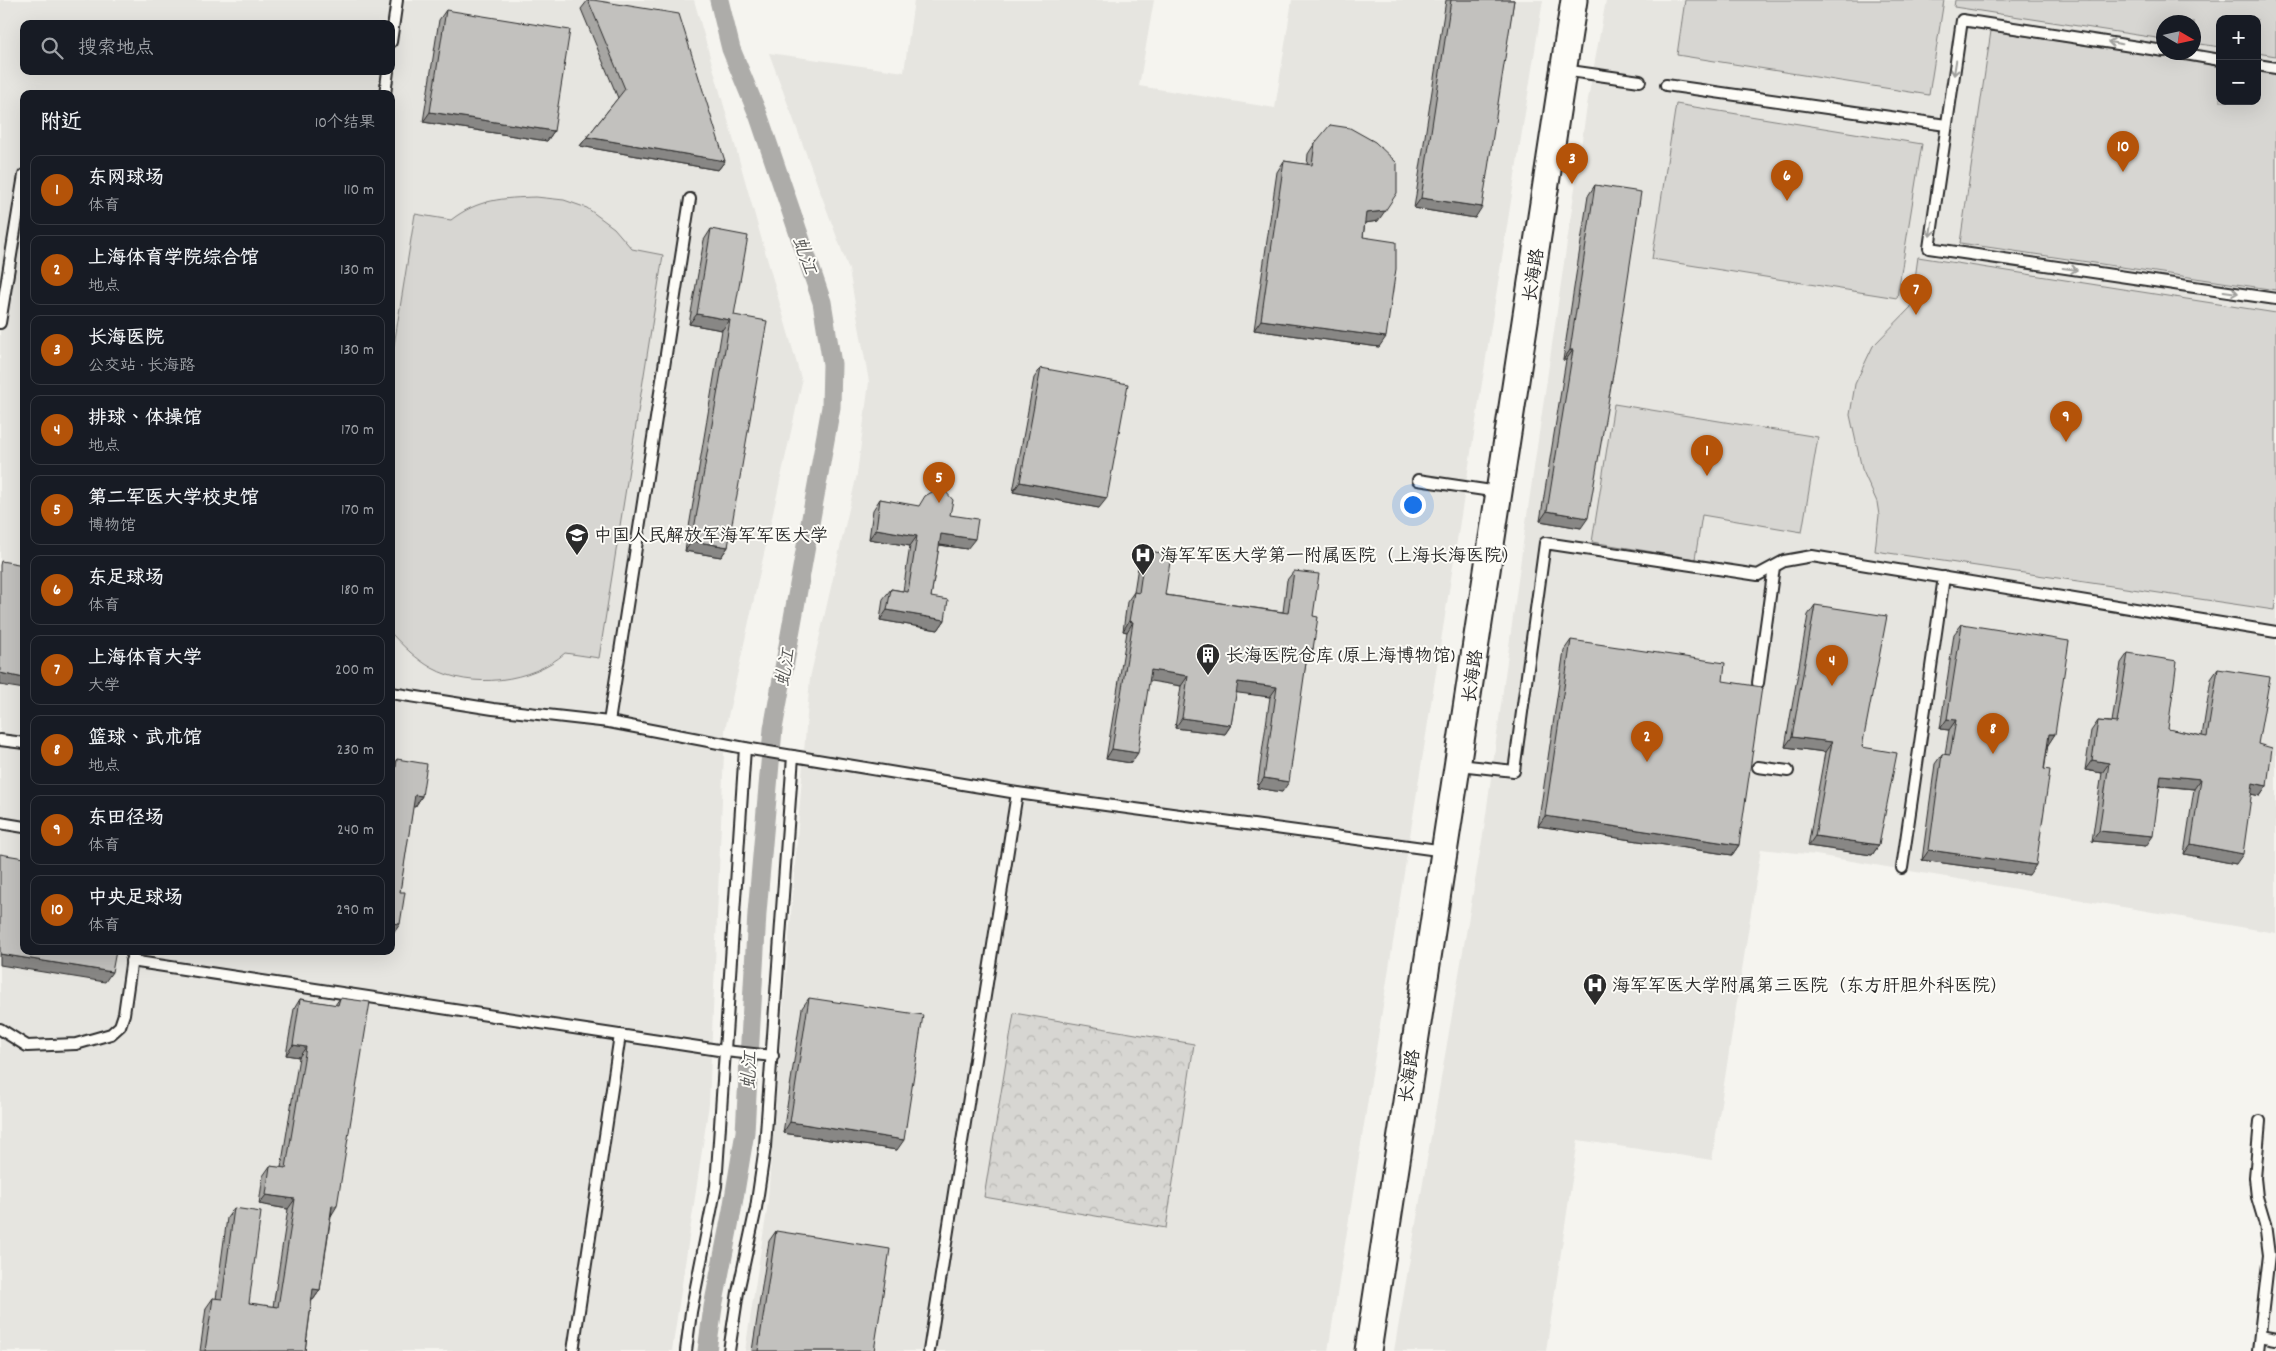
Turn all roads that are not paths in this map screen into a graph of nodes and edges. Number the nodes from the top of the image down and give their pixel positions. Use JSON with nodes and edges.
{"nodes":[{"id":1,"x":397,"y":0,"type":"edge"},
{"id":2,"x":1574,"y":0,"type":"edge"},
{"id":3,"x":394,"y":20,"type":"edge"},
{"id":4,"x":2156,"y":50,"type":"edge"},
{"id":5,"x":2201,"y":57,"type":"edge"},
{"id":6,"x":2216,"y":59,"type":"edge"},
{"id":7,"x":2261,"y":66,"type":"edge"},
{"id":8,"x":2276,"y":68,"type":"edge"},
{"id":9,"x":1563,"y":70,"type":"junction"},
{"id":10,"x":387,"y":75,"type":"edge"},
{"id":11,"x":1640,"y":81,"type":"dead end"},
{"id":12,"x":1666,"y":85,"type":"dead end"},
{"id":13,"x":386,"y":90,"type":"edge"},
{"id":14,"x":1946,"y":126,"type":"junction"},
{"id":15,"x":690,"y":199,"type":"dead end"},
{"id":16,"x":20,"y":200,"type":"edge"},
{"id":17,"x":2276,"y":299,"type":"edge"},
{"id":18,"x":0,"y":323,"type":"edge"},
{"id":19,"x":1418,"y":480,"type":"dead end"},
{"id":20,"x":1499,"y":492,"type":"junction"},
{"id":21,"x":1774,"y":566,"type":"junction"},
{"id":22,"x":1944,"y":578,"type":"junction"},
{"id":23,"x":2276,"y":632,"type":"edge"},
{"id":24,"x":1758,"y":683,"type":"dead end"},
{"id":25,"x":395,"y":694,"type":"edge"},
{"id":26,"x":609,"y":722,"type":"junction"},
{"id":27,"x":0,"y":740,"type":"edge"},
{"id":28,"x":20,"y":742,"type":"edge"},
{"id":29,"x":745,"y":748,"type":"junction"},
{"id":30,"x":789,"y":755,"type":"junction"},
{"id":31,"x":1459,"y":765,"type":"junction"},
{"id":32,"x":1758,"y":767,"type":"dead end"},
{"id":33,"x":1788,"y":770,"type":"dead end"},
{"id":34,"x":1017,"y":793,"type":"junction"},
{"id":35,"x":0,"y":823,"type":"edge"},
{"id":36,"x":20,"y":826,"type":"edge"},
{"id":37,"x":1445,"y":851,"type":"junction"},
{"id":38,"x":1902,"y":868,"type":"dead end"},
{"id":39,"x":132,"y":956,"type":"edge"},
{"id":40,"x":0,"y":1029,"type":"edge"},
{"id":41,"x":620,"y":1035,"type":"junction"},
{"id":42,"x":725,"y":1051,"type":"junction"},
{"id":43,"x":773,"y":1056,"type":"junction"},
{"id":44,"x":2260,"y":1121,"type":"dead end"},
{"id":45,"x":2260,"y":1336,"type":"junction"},
{"id":46,"x":2276,"y":1339,"type":"edge"},
{"id":47,"x":573,"y":1351,"type":"edge"},
{"id":48,"x":686,"y":1351,"type":"edge"},
{"id":49,"x":729,"y":1351,"type":"edge"},
{"id":50,"x":930,"y":1351,"type":"edge"},
{"id":51,"x":1368,"y":1351,"type":"edge"},
{"id":52,"x":2258,"y":1351,"type":"edge"}],
"edges":[{"from":1,"to":3,"type":"lane"},
{"from":2,"to":9,"type":"street","name":"长海路"},
{"from":4,"to":14,"type":"lane","one_way":true},
{"from":5,"to":6,"type":"lane"},
{"from":7,"to":8,"type":"lane"},
{"from":9,"to":11,"type":"lane"},
{"from":9,"to":20,"type":"street","name":"长海路"},
{"from":10,"to":13,"type":"lane"},
{"from":12,"to":14,"type":"lane"},
{"from":14,"to":17,"type":"lane","one_way":true},
{"from":15,"to":26,"type":"lane"},
{"from":16,"to":18,"type":"lane"},
{"from":19,"to":20,"type":"lane"},
{"from":20,"to":31,"type":"street","name":"长海路"},
{"from":21,"to":22,"type":"lane"},
{"from":21,"to":24,"type":"lane"},
{"from":21,"to":31,"type":"lane"},
{"from":22,"to":23,"type":"lane"},
{"from":22,"to":38,"type":"lane"},
{"from":25,"to":26,"type":"lane"},
{"from":26,"to":29,"type":"lane"},
{"from":27,"to":28,"type":"lane"},
{"from":29,"to":30,"type":"lane"},
{"from":29,"to":42,"type":"lane"},
{"from":30,"to":34,"type":"lane"},
{"from":30,"to":43,"type":"lane"},
{"from":31,"to":37,"type":"street","name":"长海路"},
{"from":32,"to":33,"type":"lane"},
{"from":34,"to":37,"type":"lane"},
{"from":34,"to":50,"type":"lane"},
{"from":35,"to":36,"type":"lane"},
{"from":37,"to":51,"type":"street","name":"长海路"},
{"from":39,"to":40,"type":"lane"},
{"from":39,"to":41,"type":"lane"},
{"from":41,"to":42,"type":"lane"},
{"from":41,"to":47,"type":"lane"},
{"from":42,"to":43,"type":"lane"},
{"from":42,"to":48,"type":"lane"},
{"from":43,"to":49,"type":"lane"},
{"from":44,"to":45,"type":"lane"},
{"from":45,"to":46,"type":"lane"},
{"from":45,"to":52,"type":"lane"}]}
